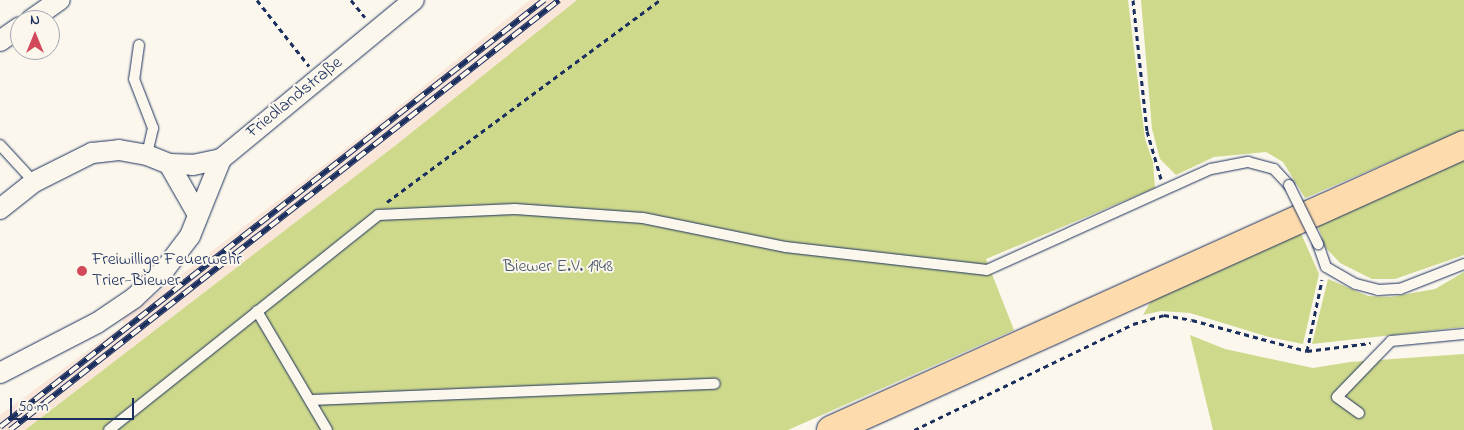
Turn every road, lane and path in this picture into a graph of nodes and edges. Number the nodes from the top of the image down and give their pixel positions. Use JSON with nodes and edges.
{"nodes":[{"id":1,"x":60,"y":0,"type":"edge"},
{"id":2,"x":257,"y":0,"type":"edge"},
{"id":3,"x":351,"y":0,"type":"edge"},
{"id":4,"x":414,"y":0,"type":"edge"},
{"id":5,"x":660,"y":0,"type":"edge"},
{"id":6,"x":1133,"y":0,"type":"edge"},
{"id":7,"x":46,"y":10,"type":"edge"},
{"id":8,"x":376,"y":31,"type":"junction"},
{"id":9,"x":139,"y":45,"type":"dead end"},
{"id":10,"x":319,"y":79,"type":"junction"},
{"id":11,"x":0,"y":146,"type":"edge"},
{"id":12,"x":1464,"y":146,"type":"edge"},
{"id":13,"x":148,"y":155,"type":"junction"},
{"id":14,"x":221,"y":159,"type":"junction"},
{"id":15,"x":169,"y":164,"type":"junction"},
{"id":16,"x":34,"y":182,"type":"junction"},
{"id":17,"x":1163,"y":192,"type":"junction"},
{"id":18,"x":0,"y":209,"type":"edge"},
{"id":19,"x":197,"y":213,"type":"junction"},
{"id":20,"x":378,"y":215,"type":"junction"},
{"id":21,"x":1464,"y":264,"type":"edge"},
{"id":22,"x":1326,"y":267,"type":"junction"},
{"id":23,"x":257,"y":311,"type":"junction"},
{"id":24,"x":1464,"y":334,"type":"edge"},
{"id":25,"x":1391,"y":341,"type":"junction"},
{"id":26,"x":1307,"y":351,"type":"junction"},
{"id":27,"x":1,"y":370,"type":"edge"},
{"id":28,"x":715,"y":384,"type":"dead end"},
{"id":29,"x":310,"y":400,"type":"junction"},
{"id":30,"x":1359,"y":413,"type":"dead end"},
{"id":31,"x":109,"y":430,"type":"edge"},
{"id":32,"x":327,"y":430,"type":"edge"},
{"id":33,"x":831,"y":430,"type":"edge"},
{"id":34,"x":914,"y":430,"type":"edge"}],
"edges":[{"from":1,"to":7,"type":"street"},
{"from":2,"to":10,"type":"path"},
{"from":3,"to":8,"type":"path"},
{"from":4,"to":8,"type":"street","name":"Friedlandstraße"},
{"from":5,"to":20,"type":"path"},
{"from":6,"to":17,"type":"path"},
{"from":8,"to":10,"type":"street","name":"Friedlandstraße"},
{"from":9,"to":13,"type":"lane"},
{"from":10,"to":14,"type":"street","name":"Friedlandstraße"},
{"from":11,"to":16,"type":"lane"},
{"from":12,"to":33,"type":"main road"},
{"from":13,"to":15,"type":"street"},
{"from":13,"to":16,"type":"street"},
{"from":14,"to":15,"type":"street"},
{"from":14,"to":19,"type":"street","name":"Friedlandstraße"},
{"from":15,"to":19,"type":"street"},
{"from":16,"to":18,"type":"street"},
{"from":17,"to":20,"type":"lane"},
{"from":17,"to":22,"type":"lane","bridge":true},
{"from":19,"to":27,"type":"street","name":"Friedlandstraße"},
{"from":20,"to":23,"type":"lane"},
{"from":21,"to":22,"type":"lane"},
{"from":22,"to":26,"type":"path"},
{"from":23,"to":29,"type":"lane"},
{"from":23,"to":31,"type":"lane"},
{"from":24,"to":25,"type":"lane"},
{"from":25,"to":26,"type":"path"},
{"from":25,"to":30,"type":"lane"},
{"from":26,"to":34,"type":"path"},
{"from":28,"to":29,"type":"lane"},
{"from":29,"to":32,"type":"lane"}]}
